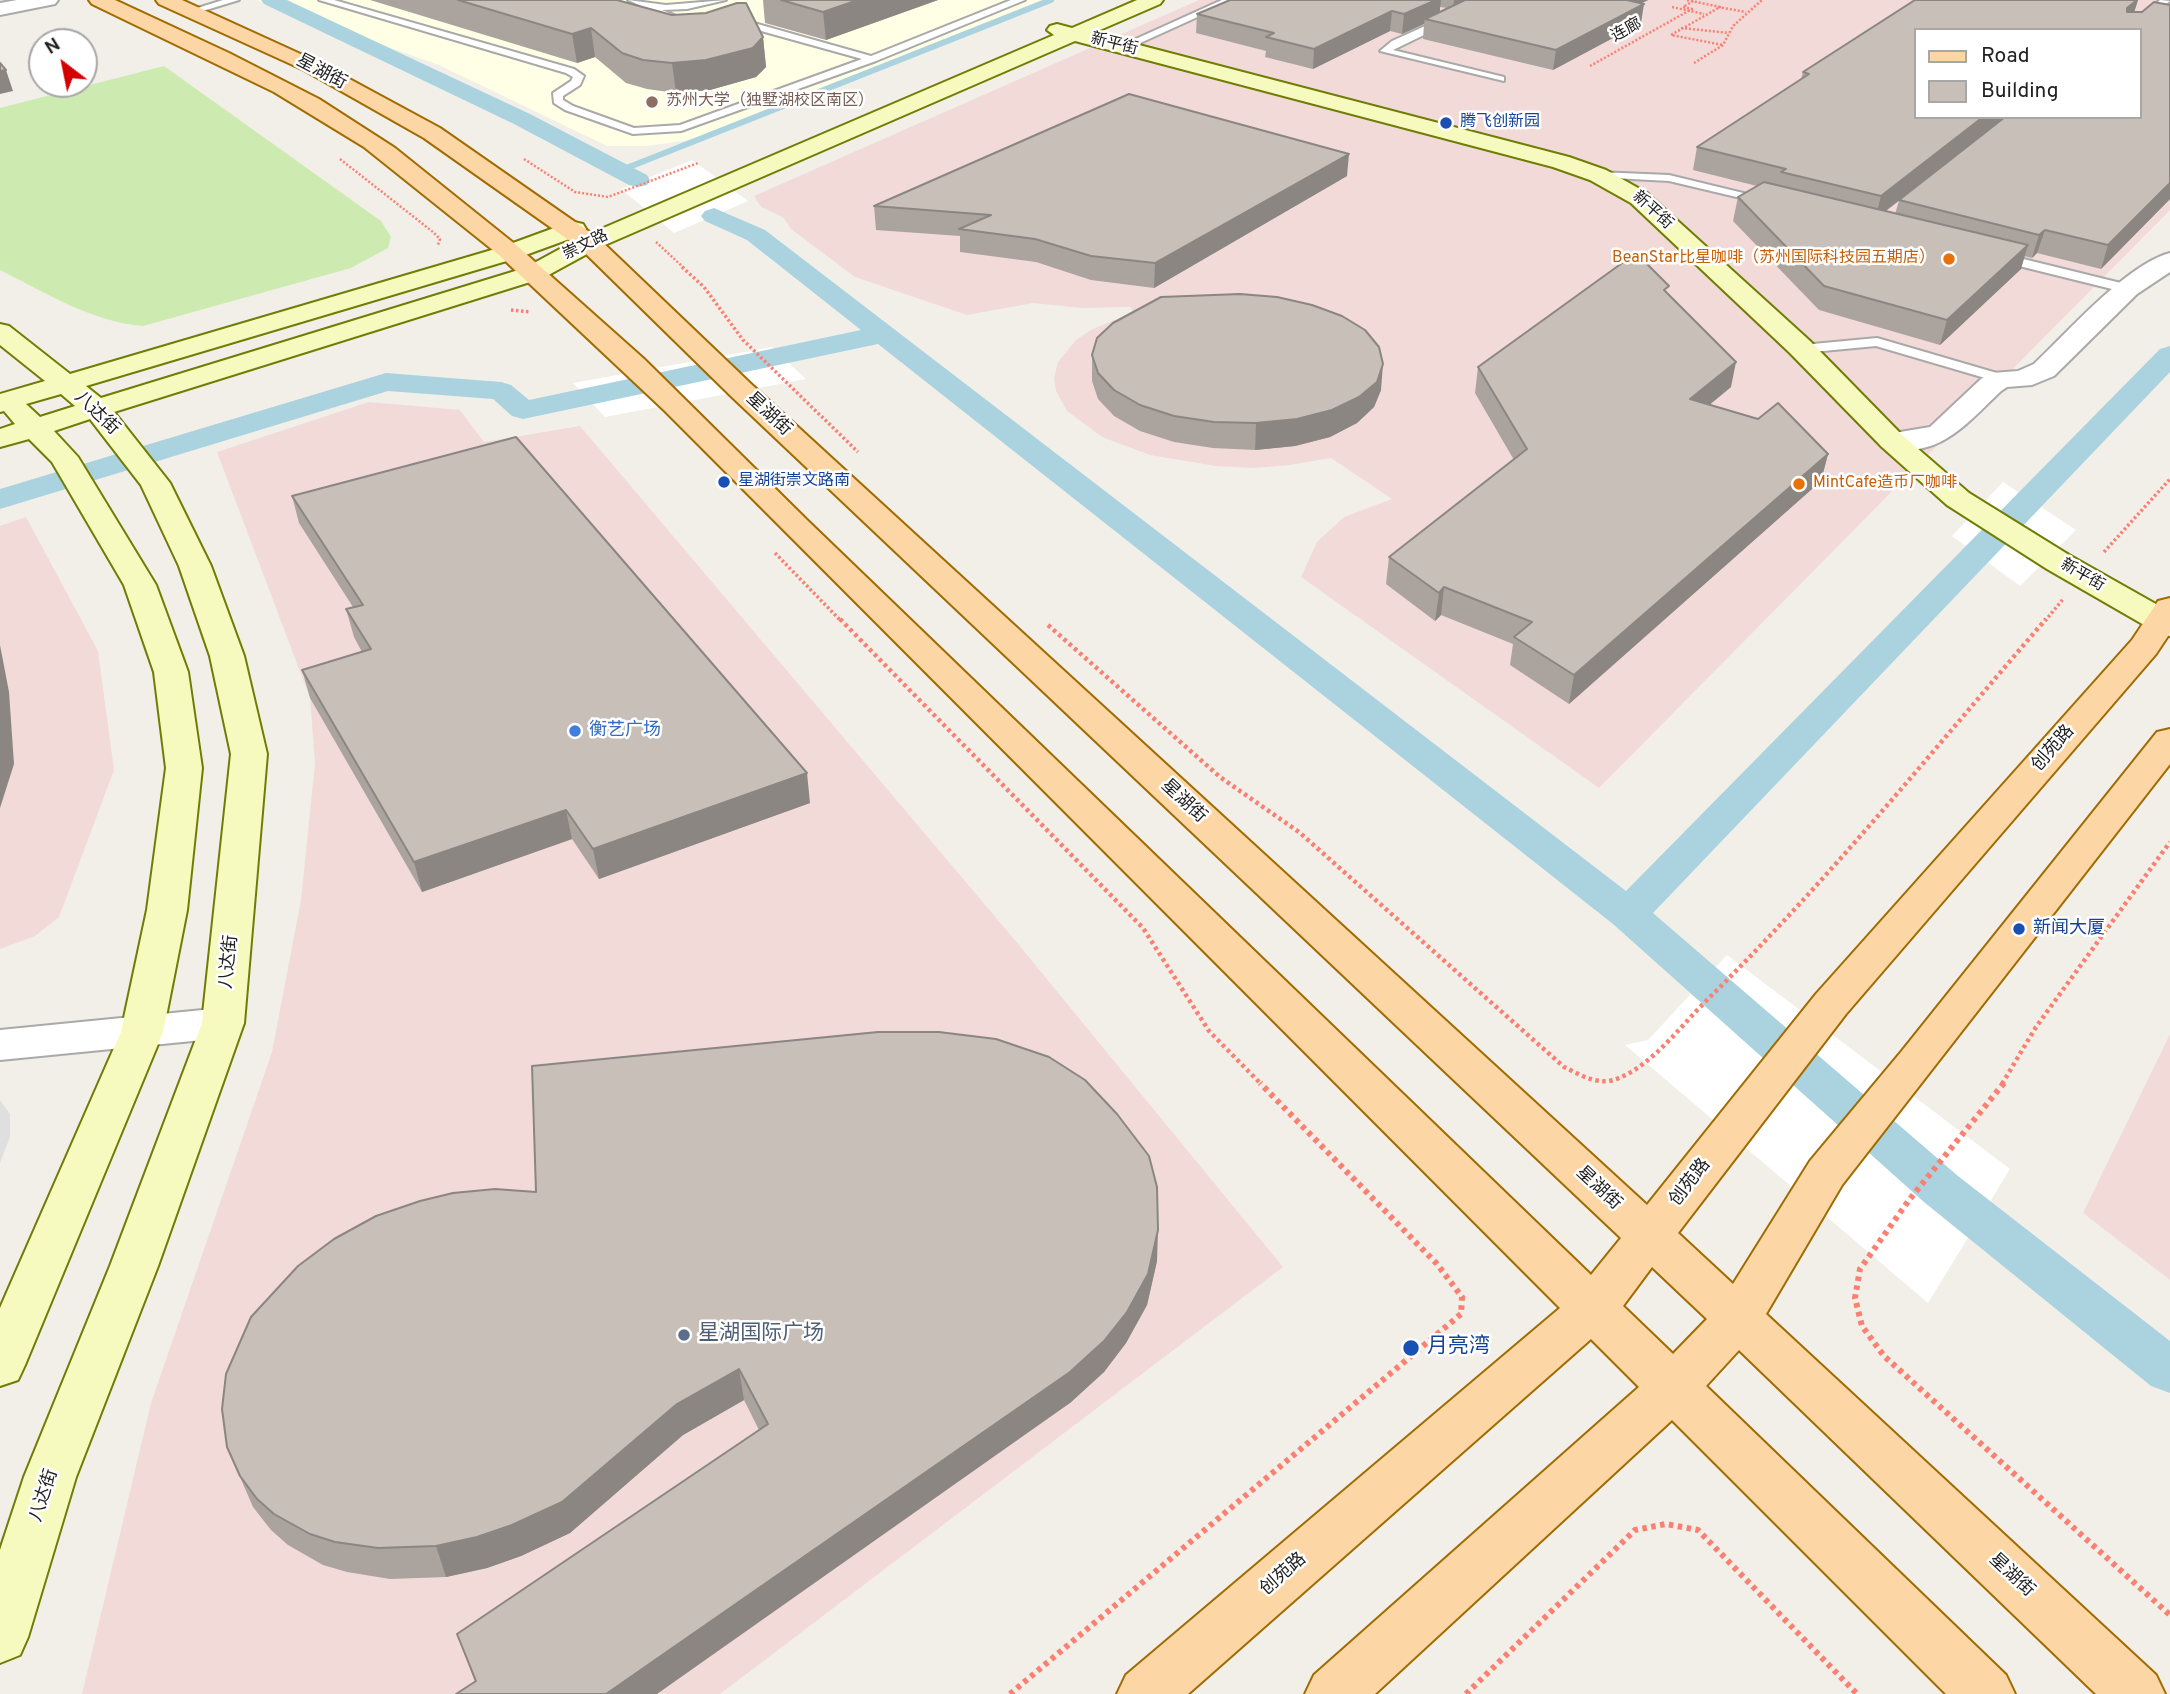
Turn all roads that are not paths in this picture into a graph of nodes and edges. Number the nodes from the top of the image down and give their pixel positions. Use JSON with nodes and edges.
{"nodes":[{"id":1,"x":48,"y":0,"type":"edge"},
{"id":2,"x":99,"y":0,"type":"edge"},
{"id":3,"x":166,"y":0,"type":"edge"},
{"id":4,"x":234,"y":0,"type":"edge"},
{"id":5,"x":324,"y":0,"type":"edge"},
{"id":6,"x":633,"y":0,"type":"edge"},
{"id":7,"x":721,"y":0,"type":"edge"},
{"id":8,"x":1020,"y":0,"type":"edge"},
{"id":9,"x":1127,"y":0,"type":"edge"},
{"id":10,"x":1153,"y":0,"type":"edge"},
{"id":11,"x":1230,"y":0,"type":"edge"},
{"id":12,"x":1491,"y":0,"type":"edge"},
{"id":13,"x":2166,"y":0,"type":"edge"},
{"id":14,"x":2156,"y":8,"type":"junction"},
{"id":15,"x":0,"y":9,"type":"edge"},
{"id":16,"x":651,"y":9,"type":"junction"},
{"id":17,"x":193,"y":11,"type":"junction"},
{"id":18,"x":2170,"y":11,"type":"edge"},
{"id":19,"x":1444,"y":13,"type":"edge"},
{"id":20,"x":1458,"y":16,"type":"junction"},
{"id":21,"x":722,"y":24,"type":"edge"},
{"id":22,"x":694,"y":27,"type":"edge"},
{"id":23,"x":2131,"y":28,"type":"edge"},
{"id":24,"x":1065,"y":32,"type":"junction"},
{"id":25,"x":1123,"y":47,"type":"junction"},
{"id":26,"x":872,"y":59,"type":"junction"},
{"id":27,"x":1500,"y":79,"type":"dead end"},
{"id":28,"x":1598,"y":175,"type":"junction"},
{"id":29,"x":1777,"y":202,"type":"edge"},
{"id":30,"x":581,"y":237,"type":"junction"},
{"id":31,"x":511,"y":252,"type":"junction"},
{"id":32,"x":1983,"y":253,"type":"edge"},
{"id":33,"x":2170,"y":261,"type":"edge"},
{"id":34,"x":534,"y":273,"type":"junction"},
{"id":35,"x":2128,"y":289,"type":"junction"},
{"id":36,"x":0,"y":332,"type":"edge"},
{"id":37,"x":1802,"y":349,"type":"junction"},
{"id":38,"x":2003,"y":379,"type":"junction"},
{"id":39,"x":65,"y":384,"type":"junction"},
{"id":40,"x":2,"y":400,"type":"edge"},
{"id":41,"x":96,"y":408,"type":"junction"},
{"id":42,"x":36,"y":427,"type":"junction"},
{"id":43,"x":0,"y":438,"type":"edge"},
{"id":44,"x":1892,"y":441,"type":"junction"},
{"id":45,"x":2167,"y":618,"type":"edge"},
{"id":46,"x":2170,"y":740,"type":"edge"},
{"id":47,"x":223,"y":1023,"type":"junction"},
{"id":48,"x":142,"y":1032,"type":"junction"},
{"id":49,"x":0,"y":1045,"type":"edge"},
{"id":50,"x":1649,"y":1237,"type":"junction"},
{"id":51,"x":1594,"y":1307,"type":"junction"},
{"id":52,"x":1738,"y":1318,"type":"junction"},
{"id":53,"x":0,"y":1365,"type":"edge"},
{"id":54,"x":1674,"y":1387,"type":"junction"},
{"id":55,"x":0,"y":1637,"type":"edge"},
{"id":56,"x":1146,"y":1694,"type":"edge"},
{"id":57,"x":1334,"y":1694,"type":"edge"},
{"id":58,"x":1986,"y":1694,"type":"edge"},
{"id":59,"x":2136,"y":1694,"type":"edge"}],
"edges":[{"from":1,"to":15,"type":"street"},
{"from":2,"to":31,"type":"main road","name":"星湖街"},
{"from":3,"to":17,"type":"main road","name":"星湖街"},
{"from":4,"to":17,"type":"lane"},
{"from":5,"to":26,"type":"lane"},
{"from":6,"to":16,"type":"lane"},
{"from":7,"to":16,"type":"lane"},
{"from":8,"to":26,"type":"lane"},
{"from":9,"to":24,"type":"street","name":"崇文路"},
{"from":10,"to":24,"type":"street","name":"崇文路"},
{"from":11,"to":25,"type":"lane"},
{"from":12,"to":20,"type":"lane"},
{"from":13,"to":14,"type":"lane"},
{"from":14,"to":18,"type":"lane"},
{"from":14,"to":23,"type":"lane"},
{"from":16,"to":22,"type":"lane"},
{"from":17,"to":30,"type":"main road","name":"星湖街"},
{"from":19,"to":20,"type":"lane"},
{"from":20,"to":27,"type":"lane"},
{"from":21,"to":26,"type":"lane"},
{"from":24,"to":25,"type":"street","name":"新平街"},
{"from":24,"to":30,"type":"street","name":"崇文路"},
{"from":25,"to":28,"type":"street","name":"新平街"},
{"from":28,"to":29,"type":"lane"},
{"from":28,"to":37,"type":"street","name":"新平街"},
{"from":30,"to":31,"type":"street","name":"崇文路"},
{"from":30,"to":34,"type":"street","name":"崇文路"},
{"from":30,"to":50,"type":"main road","name":"星湖街"},
{"from":31,"to":34,"type":"main road","name":"星湖街"},
{"from":31,"to":39,"type":"street","name":"崇文路"},
{"from":32,"to":35,"type":"lane"},
{"from":33,"to":35,"type":"street"},
{"from":34,"to":41,"type":"street","name":"崇文路"},
{"from":34,"to":51,"type":"main road","name":"星湖街"},
{"from":35,"to":38,"type":"street"},
{"from":36,"to":39,"type":"street","name":"八达街"},
{"from":37,"to":38,"type":"lane"},
{"from":37,"to":44,"type":"street","name":"新平街"},
{"from":38,"to":44,"type":"street"},
{"from":39,"to":40,"type":"street","name":"崇文路"},
{"from":39,"to":41,"type":"street","name":"八达街"},
{"from":40,"to":42,"type":"street"},
{"from":41,"to":42,"type":"street","name":"崇文路"},
{"from":41,"to":47,"type":"street","name":"八达街"},
{"from":42,"to":43,"type":"street","name":"崇文路"},
{"from":42,"to":48,"type":"street"},
{"from":44,"to":45,"type":"street","name":"新平街"},
{"from":45,"to":50,"type":"main road","name":"创苑路"},
{"from":46,"to":52,"type":"main road"},
{"from":47,"to":48,"type":"street"},
{"from":47,"to":55,"type":"street","name":"八达街"},
{"from":48,"to":49,"type":"street"},
{"from":48,"to":53,"type":"street"},
{"from":50,"to":51,"type":"main road","name":"创苑路"},
{"from":50,"to":52,"type":"main road","name":"星湖街"},
{"from":51,"to":54,"type":"main road","name":"星湖街"},
{"from":51,"to":56,"type":"main road","name":"创苑路"},
{"from":52,"to":54,"type":"main road"},
{"from":52,"to":59,"type":"main road","name":"星湖街"},
{"from":54,"to":57,"type":"main road"},
{"from":54,"to":58,"type":"main road","name":"星湖街"}]}
